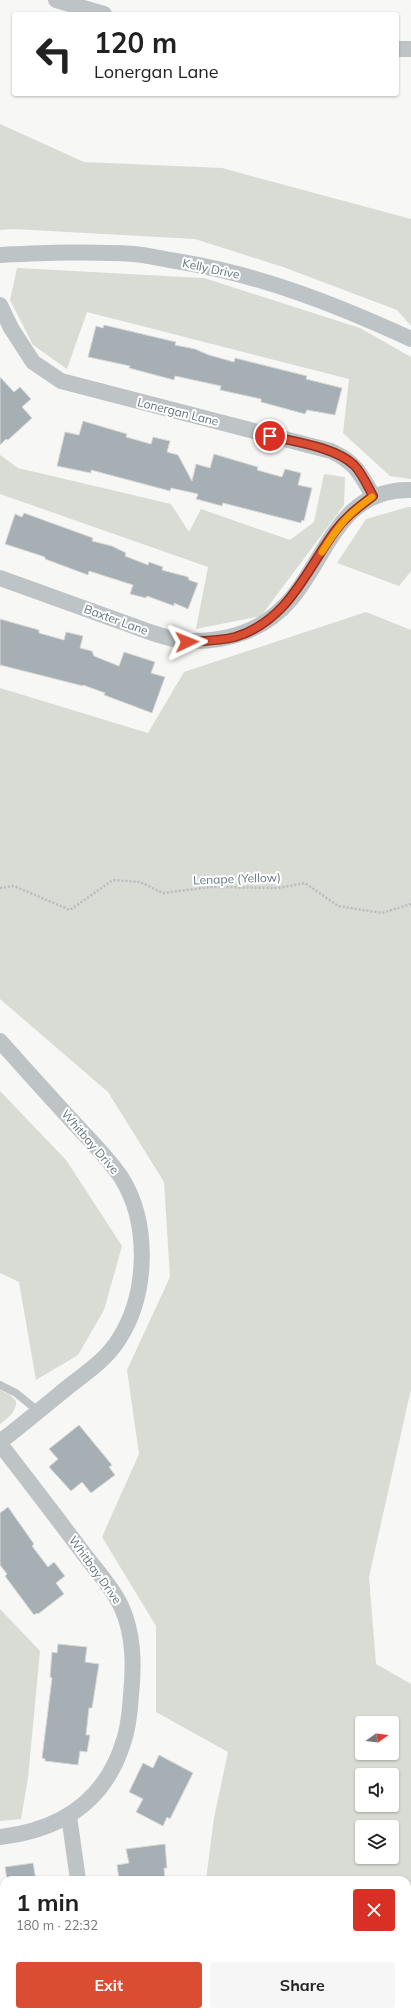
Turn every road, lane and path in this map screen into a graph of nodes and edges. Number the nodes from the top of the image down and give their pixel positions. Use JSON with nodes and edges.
{"nodes":[{"id":1,"x":56,"y":0,"type":"edge"},
{"id":2,"x":97,"y":12,"type":"edge"},
{"id":3,"x":399,"y":49,"type":"edge"},
{"id":4,"x":411,"y":49,"type":"edge"},
{"id":5,"x":0,"y":255,"type":"edge"},
{"id":6,"x":0,"y":305,"type":"edge"},
{"id":7,"x":411,"y":339,"type":"edge"},
{"id":8,"x":411,"y":490,"type":"edge"},
{"id":9,"x":373,"y":496,"type":"junction"},
{"id":10,"x":0,"y":578,"type":"edge"},
{"id":11,"x":0,"y":888,"type":"edge"},
{"id":12,"x":411,"y":904,"type":"edge"},
{"id":13,"x":0,"y":1041,"type":"edge"},
{"id":14,"x":0,"y":1385,"type":"edge"},
{"id":15,"x":38,"y":1411,"type":"junction"},
{"id":16,"x":0,"y":1443,"type":"edge"},
{"id":17,"x":69,"y":1816,"type":"junction"},
{"id":18,"x":0,"y":1837,"type":"edge"},
{"id":19,"x":77,"y":1876,"type":"edge"}],
"edges":[{"from":1,"to":2,"type":"street"},
{"from":3,"to":4,"type":"street"},
{"from":5,"to":7,"type":"street","name":"Kelly Drive"},
{"from":6,"to":9,"type":"street","name":"Lonergan Lane"},
{"from":8,"to":9,"type":"street","name":"Baxter Lane"},
{"from":9,"to":10,"type":"street","name":"Baxter Lane"},
{"from":11,"to":12,"type":"path","name":"Lenape (Yellow)"},
{"from":13,"to":15,"type":"street","name":"Whitbay Drive"},
{"from":14,"to":15,"type":"lane"},
{"from":15,"to":16,"type":"street","name":"Whitbay Drive"},
{"from":16,"to":17,"type":"street","name":"Whitbay Drive"},
{"from":17,"to":18,"type":"street","name":"Whitbay Drive"},
{"from":17,"to":19,"type":"street"}]}
